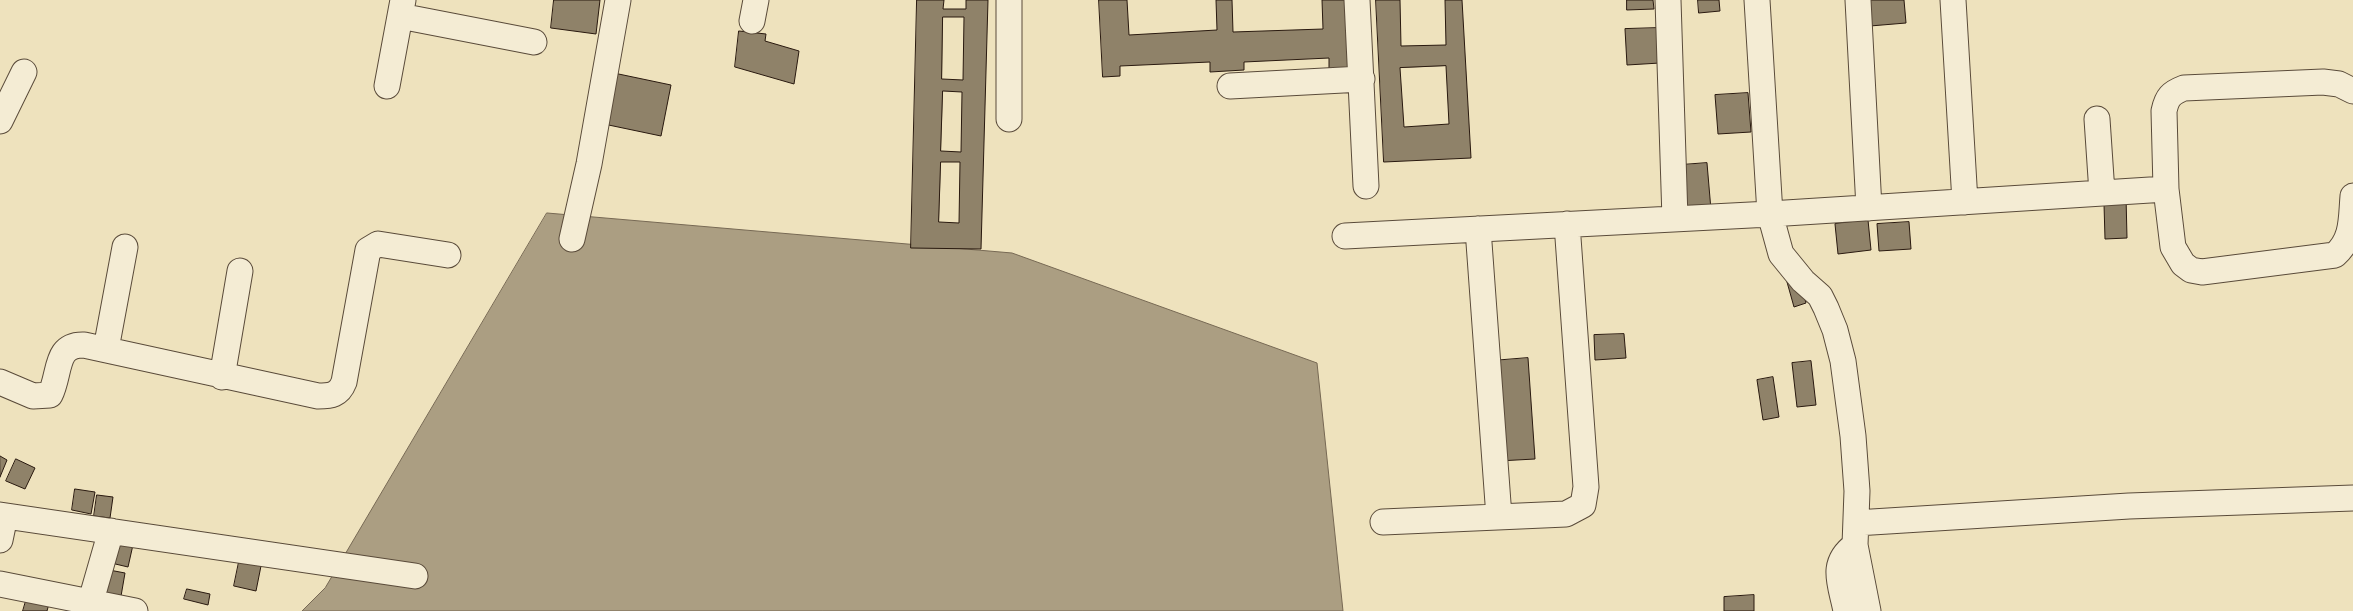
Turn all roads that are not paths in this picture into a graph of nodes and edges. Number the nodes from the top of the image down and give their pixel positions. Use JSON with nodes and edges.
{"nodes":[{"id":1,"x":618,"y":0,"type":"edge"},
{"id":2,"x":1009,"y":0,"type":"edge"},
{"id":3,"x":1357,"y":0,"type":"edge"},
{"id":4,"x":1668,"y":0,"type":"edge"},
{"id":5,"x":1757,"y":0,"type":"edge"},
{"id":6,"x":1858,"y":0,"type":"edge"},
{"id":7,"x":1953,"y":0,"type":"edge"},
{"id":8,"x":402,"y":8,"type":"edge"},
{"id":9,"x":534,"y":42,"type":"dead end"},
{"id":10,"x":24,"y":72,"type":"dead end"},
{"id":11,"x":1362,"y":79,"type":"junction"},
{"id":12,"x":387,"y":86,"type":"dead end"},
{"id":13,"x":1230,"y":86,"type":"dead end"},
{"id":14,"x":2353,"y":91,"type":"edge"},
{"id":15,"x":1009,"y":119,"type":"dead end"},
{"id":16,"x":2097,"y":120,"type":"dead end"},
{"id":17,"x":0,"y":122,"type":"edge"},
{"id":18,"x":1366,"y":186,"type":"dead end"},
{"id":19,"x":2166,"y":189,"type":"junction"},
{"id":20,"x":2102,"y":193,"type":"junction"},
{"id":21,"x":2353,"y":196,"type":"edge"},
{"id":22,"x":1964,"y":202,"type":"junction"},
{"id":23,"x":1869,"y":208,"type":"junction"},
{"id":24,"x":1770,"y":214,"type":"junction"},
{"id":25,"x":1676,"y":219,"type":"junction"},
{"id":26,"x":1568,"y":224,"type":"junction"},
{"id":27,"x":1478,"y":229,"type":"junction"},
{"id":28,"x":2351,"y":235,"type":"edge"},
{"id":29,"x":1345,"y":236,"type":"dead end"},
{"id":30,"x":572,"y":240,"type":"dead end"},
{"id":31,"x":125,"y":247,"type":"dead end"},
{"id":32,"x":448,"y":255,"type":"dead end"},
{"id":33,"x":240,"y":271,"type":"dead end"},
{"id":34,"x":106,"y":349,"type":"junction"},
{"id":35,"x":222,"y":377,"type":"junction"},
{"id":36,"x":0,"y":382,"type":"edge"},
{"id":37,"x":2353,"y":498,"type":"edge"},
{"id":38,"x":1499,"y":517,"type":"junction"},
{"id":39,"x":1383,"y":522,"type":"dead end"},
{"id":40,"x":2,"y":524,"type":"edge"},
{"id":41,"x":111,"y":531,"type":"junction"},
{"id":42,"x":1856,"y":534,"type":"junction"},
{"id":43,"x":415,"y":576,"type":"dead end"},
{"id":44,"x":0,"y":584,"type":"edge"},
{"id":45,"x":89,"y":606,"type":"edge"},
{"id":46,"x":135,"y":611,"type":"edge"},
{"id":47,"x":1846,"y":611,"type":"edge"},
{"id":48,"x":1868,"y":611,"type":"edge"}],
"edges":[{"from":1,"to":30,"type":"street"},
{"from":2,"to":15,"type":"street"},
{"from":3,"to":11,"type":"street"},
{"from":4,"to":25,"type":"street"},
{"from":5,"to":24,"type":"street"},
{"from":6,"to":23,"type":"street"},
{"from":7,"to":22,"type":"street"},
{"from":8,"to":9,"type":"street"},
{"from":8,"to":12,"type":"street"},
{"from":10,"to":17,"type":"street"},
{"from":11,"to":13,"type":"street"},
{"from":11,"to":18,"type":"street"},
{"from":14,"to":19,"type":"street"},
{"from":16,"to":20,"type":"street"},
{"from":19,"to":20,"type":"street"},
{"from":19,"to":28,"type":"street"},
{"from":20,"to":22,"type":"street"},
{"from":21,"to":28,"type":"street"},
{"from":22,"to":23,"type":"street"},
{"from":23,"to":24,"type":"street"},
{"from":24,"to":25,"type":"street"},
{"from":24,"to":42,"type":"street"},
{"from":25,"to":26,"type":"street"},
{"from":26,"to":27,"type":"street"},
{"from":26,"to":38,"type":"street"},
{"from":27,"to":29,"type":"street"},
{"from":27,"to":38,"type":"street"},
{"from":31,"to":34,"type":"street"},
{"from":32,"to":35,"type":"street"},
{"from":33,"to":35,"type":"street"},
{"from":34,"to":35,"type":"street"},
{"from":34,"to":36,"type":"street"},
{"from":37,"to":42,"type":"street"},
{"from":38,"to":39,"type":"street"},
{"from":40,"to":41,"type":"street"},
{"from":41,"to":43,"type":"street"},
{"from":41,"to":45,"type":"street"},
{"from":42,"to":47,"type":"street"},
{"from":42,"to":48,"type":"street"},
{"from":44,"to":45,"type":"street"},
{"from":45,"to":46,"type":"street"}]}
